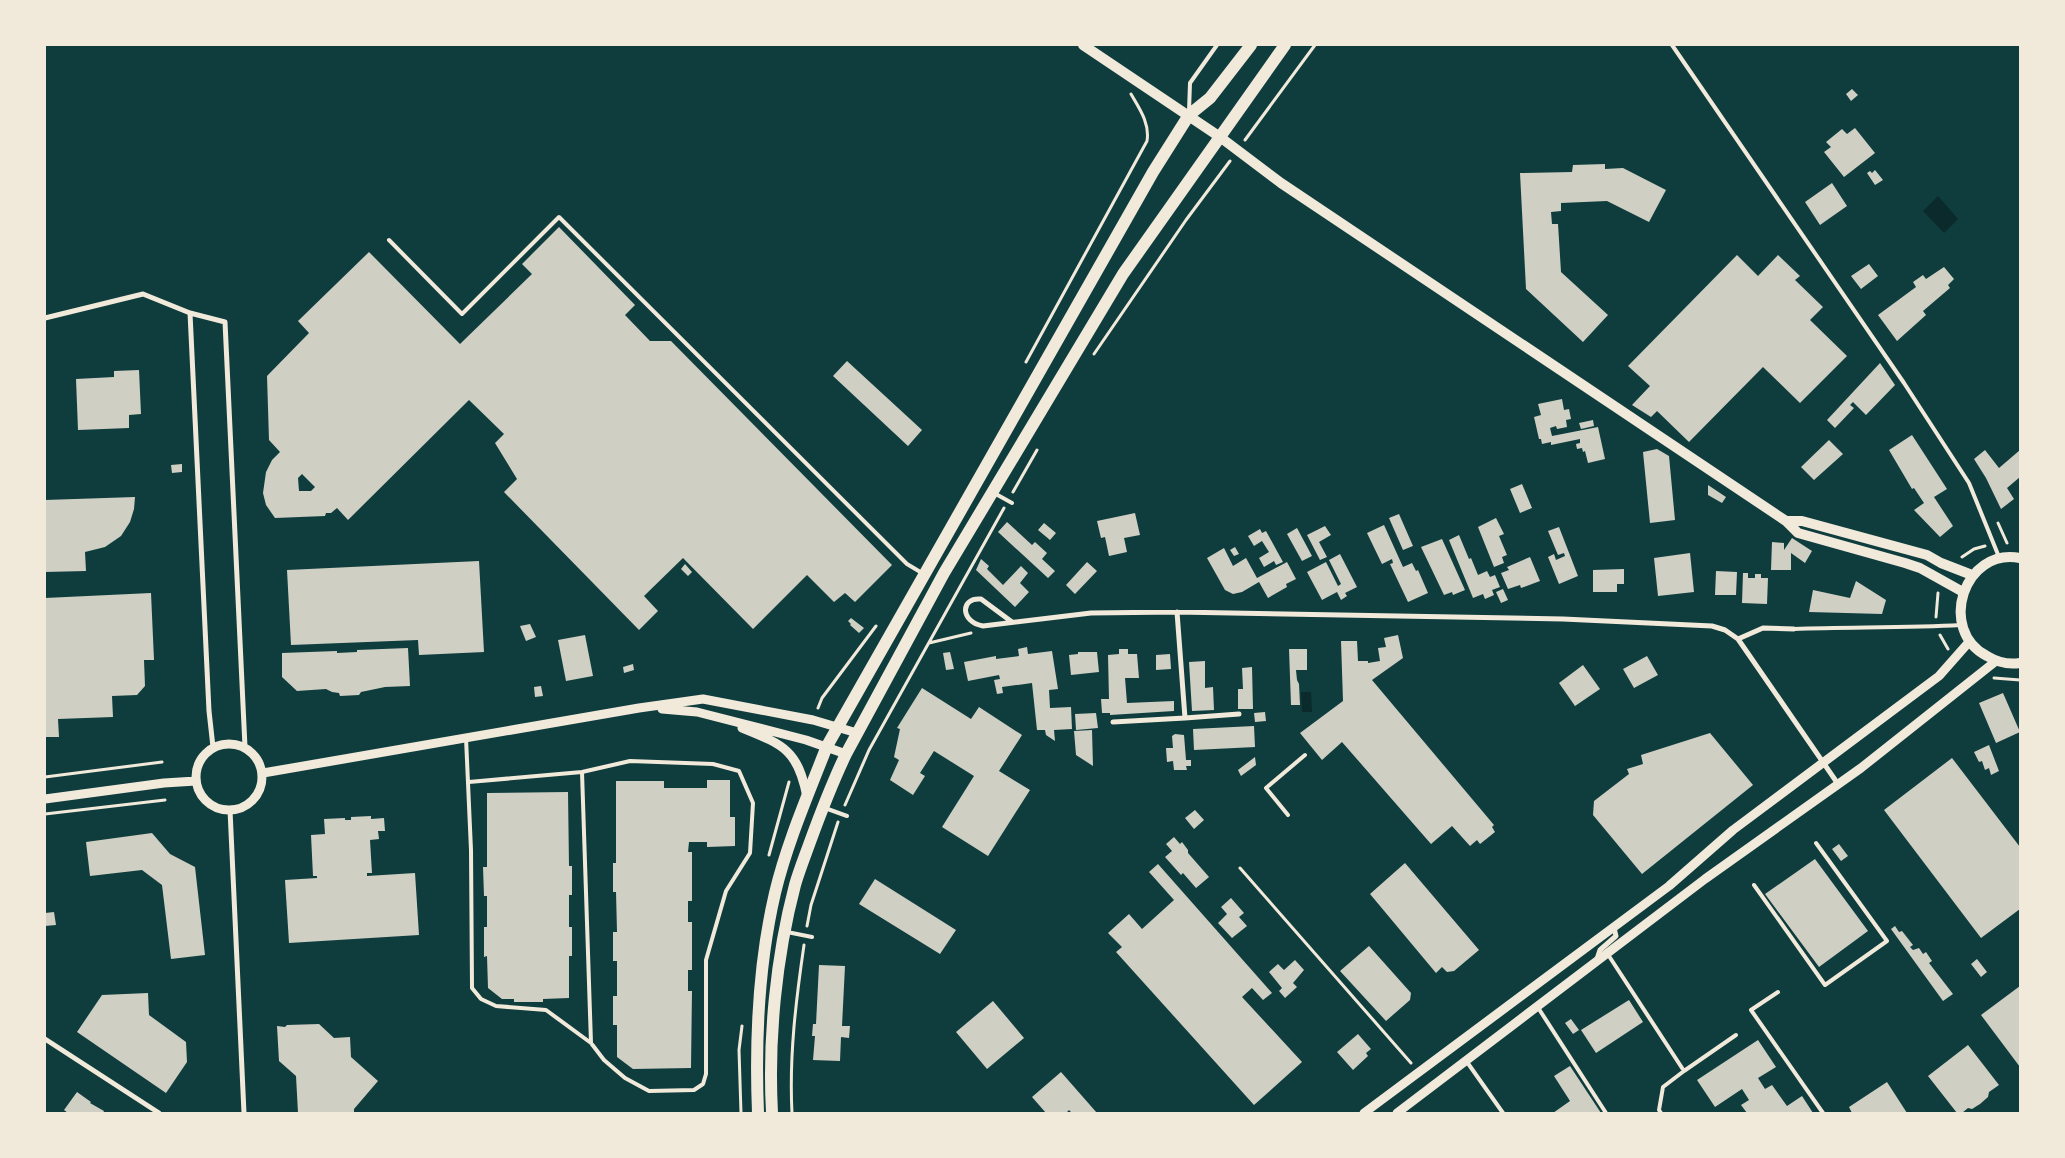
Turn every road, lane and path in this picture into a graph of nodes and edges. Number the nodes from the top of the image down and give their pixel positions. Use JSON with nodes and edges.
{"nodes":[{"id":1,"x":1083,"y":45,"type":"edge"},
{"id":2,"x":1217,"y":45,"type":"edge"},
{"id":3,"x":1251,"y":45,"type":"edge"},
{"id":4,"x":1285,"y":45,"type":"edge"},
{"id":5,"x":1315,"y":45,"type":"edge"},
{"id":6,"x":1672,"y":45,"type":"edge"},
{"id":7,"x":1189,"y":115,"type":"junction"},
{"id":8,"x":1255,"y":126,"type":"dead end"},
{"id":9,"x":1220,"y":137,"type":"junction"},
{"id":10,"x":389,"y":240,"type":"dead end"},
{"id":11,"x":190,"y":313,"type":"junction"},
{"id":12,"x":45,"y":318,"type":"edge"},
{"id":13,"x":992,"y":492,"type":"junction"},
{"id":14,"x":1012,"y":502,"type":"dead end"},
{"id":15,"x":1786,"y":520,"type":"junction"},
{"id":16,"x":2020,"y":558,"type":"edge"},
{"id":17,"x":2000,"y":559,"type":"junction"},
{"id":18,"x":924,"y":574,"type":"junction"},
{"id":19,"x":1972,"y":575,"type":"junction"},
{"id":20,"x":1963,"y":592,"type":"junction"},
{"id":21,"x":1177,"y":612,"type":"junction"},
{"id":22,"x":1012,"y":622,"type":"junction"},
{"id":23,"x":1961,"y":625,"type":"junction"},
{"id":24,"x":982,"y":626,"type":"junction"},
{"id":25,"x":1794,"y":629,"type":"joint"},
{"id":26,"x":1738,"y":639,"type":"junction"},
{"id":27,"x":1970,"y":642,"type":"junction"},
{"id":28,"x":928,"y":644,"type":"dead end"},
{"id":29,"x":1996,"y":661,"type":"junction"},
{"id":30,"x":2019,"y":665,"type":"edge"},
{"id":31,"x":644,"y":707,"type":"junction"},
{"id":32,"x":698,"y":712,"type":"junction"},
{"id":33,"x":1239,"y":714,"type":"dead end"},
{"id":34,"x":1185,"y":718,"type":"junction"},
{"id":35,"x":1113,"y":722,"type":"dead end"},
{"id":36,"x":837,"y":726,"type":"junction"},
{"id":37,"x":856,"y":733,"type":"junction"},
{"id":38,"x":466,"y":738,"type":"junction"},
{"id":39,"x":828,"y":746,"type":"junction"},
{"id":40,"x":213,"y":747,"type":"junction"},
{"id":41,"x":245,"y":747,"type":"junction"},
{"id":42,"x":846,"y":754,"type":"junction"},
{"id":43,"x":1304,"y":755,"type":"dead end"},
{"id":44,"x":162,"y":762,"type":"dead end"},
{"id":45,"x":1824,"y":762,"type":"junction"},
{"id":46,"x":582,"y":772,"type":"junction"},
{"id":47,"x":263,"y":774,"type":"junction"},
{"id":48,"x":45,"y":777,"type":"edge"},
{"id":49,"x":196,"y":781,"type":"junction"},
{"id":50,"x":469,"y":782,"type":"junction"},
{"id":51,"x":1838,"y":784,"type":"junction"},
{"id":52,"x":807,"y":797,"type":"junction"},
{"id":53,"x":45,"y":799,"type":"edge"},
{"id":54,"x":165,"y":800,"type":"dead end"},
{"id":55,"x":823,"y":807,"type":"junction"},
{"id":56,"x":230,"y":810,"type":"junction"},
{"id":57,"x":45,"y":814,"type":"edge"},
{"id":58,"x":1288,"y":814,"type":"dead end"},
{"id":59,"x":847,"y":816,"type":"dead end"},
{"id":60,"x":1816,"y":843,"type":"dead end"},
{"id":61,"x":1240,"y":868,"type":"dead end"},
{"id":62,"x":1754,"y":885,"type":"dead end"},
{"id":63,"x":1614,"y":928,"type":"junction"},
{"id":64,"x":785,"y":931,"type":"junction"},
{"id":65,"x":812,"y":937,"type":"dead end"},
{"id":66,"x":1607,"y":954,"type":"junction"},
{"id":67,"x":1596,"y":962,"type":"junction"},
{"id":68,"x":1778,"y":992,"type":"dead end"},
{"id":69,"x":1537,"y":1006,"type":"junction"},
{"id":70,"x":1736,"y":1035,"type":"dead end"},
{"id":71,"x":45,"y":1039,"type":"edge"},
{"id":72,"x":591,"y":1043,"type":"junction"},
{"id":73,"x":1465,"y":1060,"type":"junction"},
{"id":74,"x":1419,"y":1071,"type":"junction"},
{"id":75,"x":1684,"y":1071,"type":"junction"},
{"id":76,"x":159,"y":1113,"type":"edge"},
{"id":77,"x":244,"y":1113,"type":"edge"},
{"id":78,"x":758,"y":1113,"type":"edge"},
{"id":79,"x":772,"y":1113,"type":"edge"},
{"id":80,"x":1364,"y":1113,"type":"edge"},
{"id":81,"x":1398,"y":1113,"type":"edge"},
{"id":82,"x":1503,"y":1113,"type":"edge"},
{"id":83,"x":1606,"y":1113,"type":"edge"},
{"id":84,"x":1661,"y":1113,"type":"edge"},
{"id":85,"x":1823,"y":1113,"type":"edge"}],
"edges":[{"from":1,"to":7,"type":"main road"},
{"from":2,"to":7,"type":"lane"},
{"from":3,"to":7,"type":"main road"},
{"from":4,"to":9,"type":"main road"},
{"from":5,"to":8,"type":"path"},
{"from":6,"to":17,"type":"lane"},
{"from":7,"to":9,"type":"main road"},
{"from":7,"to":18,"type":"main road"},
{"from":9,"to":13,"type":"main road"},
{"from":9,"to":15,"type":"main road"},
{"from":10,"to":18,"type":"lane"},
{"from":11,"to":12,"type":"street"},
{"from":11,"to":40,"type":"street"},
{"from":11,"to":41,"type":"street"},
{"from":13,"to":14,"type":"lane"},
{"from":13,"to":37,"type":"main road"},
{"from":15,"to":19,"type":"main road"},
{"from":15,"to":20,"type":"main road"},
{"from":16,"to":17,"type":"main road"},
{"from":17,"to":19,"type":"main road"},
{"from":18,"to":36,"type":"main road"},
{"from":19,"to":20,"type":"main road"},
{"from":20,"to":23,"type":"main road"},
{"from":21,"to":22,"type":"street"},
{"from":21,"to":26,"type":"street"},
{"from":21,"to":34,"type":"street"},
{"from":22,"to":24,"type":"street"},
{"from":22,"to":24,"type":"street"},
{"from":23,"to":25,"type":"lane"},
{"from":23,"to":27,"type":"main road"},
{"from":24,"to":28,"type":"path"},
{"from":25,"to":26,"type":"street"},
{"from":26,"to":45,"type":"street"},
{"from":27,"to":29,"type":"main road"},
{"from":27,"to":45,"type":"street"},
{"from":29,"to":30,"type":"main road"},
{"from":29,"to":51,"type":"street"},
{"from":31,"to":32,"type":"street"},
{"from":31,"to":36,"type":"street"},
{"from":31,"to":38,"type":"street"},
{"from":32,"to":39,"type":"street"},
{"from":32,"to":52,"type":"street"},
{"from":33,"to":34,"type":"street"},
{"from":34,"to":35,"type":"street"},
{"from":36,"to":37,"type":"street"},
{"from":36,"to":39,"type":"main road"},
{"from":37,"to":42,"type":"main road"},
{"from":38,"to":47,"type":"street"},
{"from":38,"to":50,"type":"lane"},
{"from":39,"to":42,"type":"street"},
{"from":39,"to":52,"type":"main road"},
{"from":40,"to":41,"type":"street"},
{"from":40,"to":49,"type":"street"},
{"from":41,"to":47,"type":"street"},
{"from":42,"to":55,"type":"main road"},
{"from":43,"to":58,"type":"lane"},
{"from":44,"to":48,"type":"path"},
{"from":45,"to":51,"type":"street"},
{"from":45,"to":63,"type":"street"},
{"from":46,"to":50,"type":"lane"},
{"from":46,"to":72,"type":"lane"},
{"from":46,"to":72,"type":"lane"},
{"from":47,"to":56,"type":"street"},
{"from":49,"to":53,"type":"street"},
{"from":49,"to":56,"type":"street"},
{"from":50,"to":72,"type":"lane"},
{"from":51,"to":66,"type":"street"},
{"from":52,"to":78,"type":"main road"},
{"from":54,"to":57,"type":"path"},
{"from":55,"to":59,"type":"lane"},
{"from":55,"to":64,"type":"main road"},
{"from":56,"to":77,"type":"street"},
{"from":60,"to":62,"type":"lane"},
{"from":61,"to":74,"type":"path"},
{"from":63,"to":67,"type":"street"},
{"from":63,"to":74,"type":"street"},
{"from":64,"to":65,"type":"lane"},
{"from":64,"to":79,"type":"main road"},
{"from":66,"to":67,"type":"street"},
{"from":66,"to":75,"type":"lane"},
{"from":67,"to":69,"type":"street"},
{"from":68,"to":85,"type":"lane"},
{"from":69,"to":73,"type":"street"},
{"from":69,"to":83,"type":"lane"},
{"from":70,"to":75,"type":"lane"},
{"from":71,"to":76,"type":"street"},
{"from":73,"to":81,"type":"street"},
{"from":73,"to":82,"type":"lane"},
{"from":74,"to":80,"type":"street"},
{"from":75,"to":84,"type":"lane"}]}
